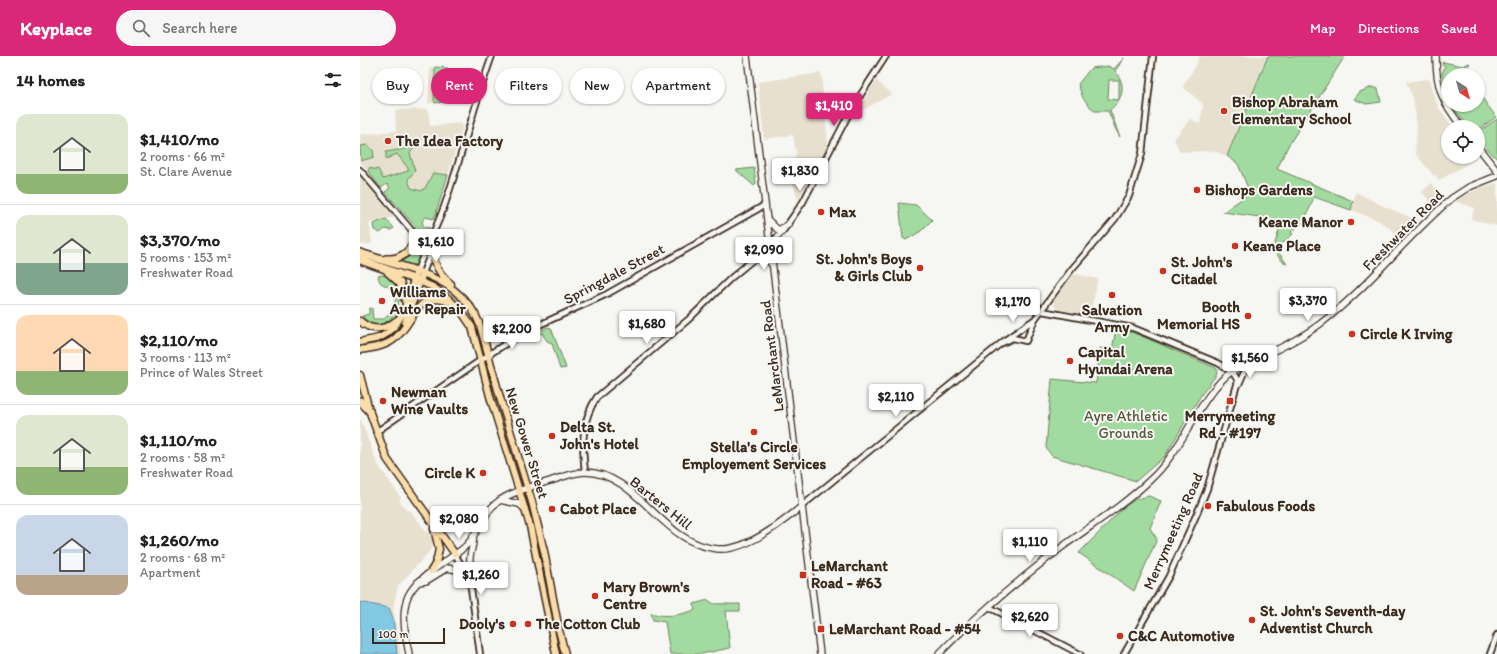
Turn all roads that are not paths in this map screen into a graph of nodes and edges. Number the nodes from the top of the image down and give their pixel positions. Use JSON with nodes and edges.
{"nodes":[{"id":1,"x":492,"y":56,"type":"edge"},
{"id":2,"x":747,"y":56,"type":"edge"},
{"id":3,"x":886,"y":56,"type":"edge"},
{"id":4,"x":1153,"y":56,"type":"edge"},
{"id":5,"x":1436,"y":56,"type":"edge"},
{"id":6,"x":1457,"y":120,"type":"edge"},
{"id":7,"x":1485,"y":156,"type":"joint"},
{"id":8,"x":1497,"y":162,"type":"edge"},
{"id":9,"x":360,"y":170,"type":"edge"},
{"id":10,"x":1497,"y":171,"type":"edge"},
{"id":11,"x":1497,"y":176,"type":"edge"},
{"id":12,"x":765,"y":204,"type":"junction"},
{"id":13,"x":768,"y":220,"type":"junction"},
{"id":14,"x":788,"y":225,"type":"junction"},
{"id":15,"x":434,"y":235,"type":"junction"},
{"id":16,"x":414,"y":243,"type":"joint"},
{"id":17,"x":770,"y":244,"type":"junction"},
{"id":18,"x":433,"y":247,"type":"junction"},
{"id":19,"x":360,"y":252,"type":"edge"},
{"id":20,"x":379,"y":259,"type":"junction"},
{"id":21,"x":360,"y":260,"type":"edge"},
{"id":22,"x":753,"y":260,"type":"junction"},
{"id":23,"x":773,"y":267,"type":"junction"},
{"id":24,"x":381,"y":268,"type":"junction"},
{"id":25,"x":420,"y":272,"type":"junction"},
{"id":26,"x":417,"y":280,"type":"junction"},
{"id":27,"x":457,"y":292,"type":"junction"},
{"id":28,"x":406,"y":302,"type":"junction"},
{"id":29,"x":455,"y":304,"type":"junction"},
{"id":30,"x":1042,"y":311,"type":"junction"},
{"id":31,"x":400,"y":318,"type":"junction"},
{"id":32,"x":1035,"y":319,"type":"junction"},
{"id":33,"x":360,"y":321,"type":"edge"},
{"id":34,"x":402,"y":330,"type":"junction"},
{"id":35,"x":360,"y":342,"type":"edge"},
{"id":36,"x":1002,"y":343,"type":"junction"},
{"id":37,"x":360,"y":350,"type":"edge"},
{"id":38,"x":488,"y":355,"type":"junction"},
{"id":39,"x":481,"y":360,"type":"junction"},
{"id":40,"x":1248,"y":363,"type":"junction"},
{"id":41,"x":1232,"y":371,"type":"junction"},
{"id":42,"x":360,"y":375,"type":"edge"},
{"id":43,"x":1238,"y":388,"type":"junction"},
{"id":44,"x":360,"y":401,"type":"edge"},
{"id":45,"x":369,"y":410,"type":"junction"},
{"id":46,"x":376,"y":432,"type":"junction"},
{"id":47,"x":584,"y":472,"type":"junction"},
{"id":48,"x":528,"y":489,"type":"junction"},
{"id":49,"x":520,"y":492,"type":"junction"},
{"id":50,"x":500,"y":500,"type":"junction"},
{"id":51,"x":802,"y":506,"type":"junction"},
{"id":52,"x":525,"y":509,"type":"junction"},
{"id":53,"x":434,"y":527,"type":"junction"},
{"id":54,"x":473,"y":536,"type":"junction"},
{"id":55,"x":455,"y":554,"type":"junction"},
{"id":56,"x":431,"y":571,"type":"junction"},
{"id":57,"x":470,"y":580,"type":"junction"},
{"id":58,"x":418,"y":582,"type":"junction"},
{"id":59,"x":989,"y":608,"type":"junction"},
{"id":60,"x":1497,"y":635,"type":"edge"},
{"id":61,"x":409,"y":654,"type":"edge"},
{"id":62,"x":480,"y":654,"type":"edge"},
{"id":63,"x":556,"y":654,"type":"edge"},
{"id":64,"x":565,"y":654,"type":"edge"},
{"id":65,"x":820,"y":654,"type":"edge"},
{"id":66,"x":938,"y":654,"type":"edge"},
{"id":67,"x":1080,"y":654,"type":"edge"},
{"id":68,"x":1124,"y":654,"type":"edge"},
{"id":69,"x":1490,"y":654,"type":"edge"}],
"edges":[{"from":1,"to":15,"type":"street"},
{"from":2,"to":12,"type":"main road","name":"LeMarchant Road"},
{"from":3,"to":14,"type":"street"},
{"from":4,"to":30,"type":"street"},
{"from":5,"to":6,"type":"main road"},
{"from":7,"to":8,"type":"main road"},
{"from":7,"to":10,"type":"main road"},
{"from":9,"to":16,"type":"street"},
{"from":11,"to":40,"type":"main road","name":"Freshwater Road"},
{"from":12,"to":13,"type":"main road","name":"LeMarchant Road"},
{"from":12,"to":38,"type":"street","name":"Springdale Street"},
{"from":13,"to":14,"type":"main road"},
{"from":13,"to":17,"type":"main road","name":"LeMarchant Road"},
{"from":14,"to":17,"type":"street"},
{"from":15,"to":18,"type":"street"},
{"from":15,"to":25,"type":"street"},
{"from":16,"to":20,"type":"highway"},
{"from":17,"to":22,"type":"street"},
{"from":17,"to":23,"type":"main road","name":"LeMarchant Road"},
{"from":18,"to":25,"type":"street"},
{"from":18,"to":27,"type":"main road"},
{"from":19,"to":20,"type":"highway"},
{"from":20,"to":25,"type":"highway"},
{"from":21,"to":24,"type":"highway"},
{"from":22,"to":23,"type":"main road"},
{"from":22,"to":47,"type":"street"},
{"from":23,"to":51,"type":"main road","name":"LeMarchant Road"},
{"from":24,"to":26,"type":"highway"},
{"from":24,"to":28,"type":"highway"},
{"from":25,"to":26,"type":"main road"},
{"from":25,"to":27,"type":"main road","name":"New Gower Street"},
{"from":26,"to":28,"type":"main road"},
{"from":26,"to":29,"type":"main road","name":"New Gower Street"},
{"from":26,"to":34,"type":"main road"},
{"from":27,"to":38,"type":"main road","name":"New Gower Street"},
{"from":28,"to":31,"type":"main road"},
{"from":29,"to":34,"type":"main road"},
{"from":29,"to":39,"type":"main road","name":"New Gower Street"},
{"from":30,"to":32,"type":"street"},
{"from":30,"to":41,"type":"street"},
{"from":31,"to":33,"type":"main road"},
{"from":31,"to":35,"type":"main road"},
{"from":32,"to":36,"type":"street"},
{"from":32,"to":36,"type":"street"},
{"from":34,"to":37,"type":"main road"},
{"from":36,"to":51,"type":"street"},
{"from":38,"to":39,"type":"street","name":"Springdale Street"},
{"from":38,"to":48,"type":"main road","name":"New Gower Street"},
{"from":39,"to":46,"type":"street","name":"Springdale Street"},
{"from":39,"to":49,"type":"main road","name":"New Gower Street"},
{"from":40,"to":41,"type":"main road","name":"Freshwater Road"},
{"from":40,"to":43,"type":"street","name":"Merrymeeting Road"},
{"from":41,"to":43,"type":"street"},
{"from":41,"to":59,"type":"main road","name":"Freshwater Road"},
{"from":42,"to":45,"type":"main road"},
{"from":43,"to":68,"type":"street","name":"Merrymeeting Road"},
{"from":44,"to":45,"type":"highway"},
{"from":45,"to":46,"type":"main road"},
{"from":46,"to":53,"type":"main road"},
{"from":47,"to":48,"type":"main road"},
{"from":47,"to":51,"type":"main road","name":"Barters Hill"},
{"from":48,"to":49,"type":"main road"},
{"from":48,"to":64,"type":"main road","name":"New Gower Street"},
{"from":49,"to":50,"type":"main road"},
{"from":49,"to":52,"type":"main road","name":"New Gower Street"},
{"from":50,"to":52,"type":"main road"},
{"from":50,"to":54,"type":"main road"},
{"from":51,"to":65,"type":"main road","name":"LeMarchant Road"},
{"from":52,"to":63,"type":"main road","name":"New Gower Street"},
{"from":53,"to":55,"type":"main road"},
{"from":53,"to":56,"type":"main road"},
{"from":54,"to":55,"type":"main road"},
{"from":54,"to":57,"type":"main road"},
{"from":55,"to":56,"type":"main road"},
{"from":55,"to":57,"type":"street"},
{"from":56,"to":58,"type":"main road"},
{"from":57,"to":58,"type":"main road"},
{"from":57,"to":62,"type":"street"},
{"from":58,"to":61,"type":"main road"},
{"from":59,"to":66,"type":"main road","name":"Freshwater Road"},
{"from":59,"to":67,"type":"street"},
{"from":60,"to":69,"type":"street"}]}
